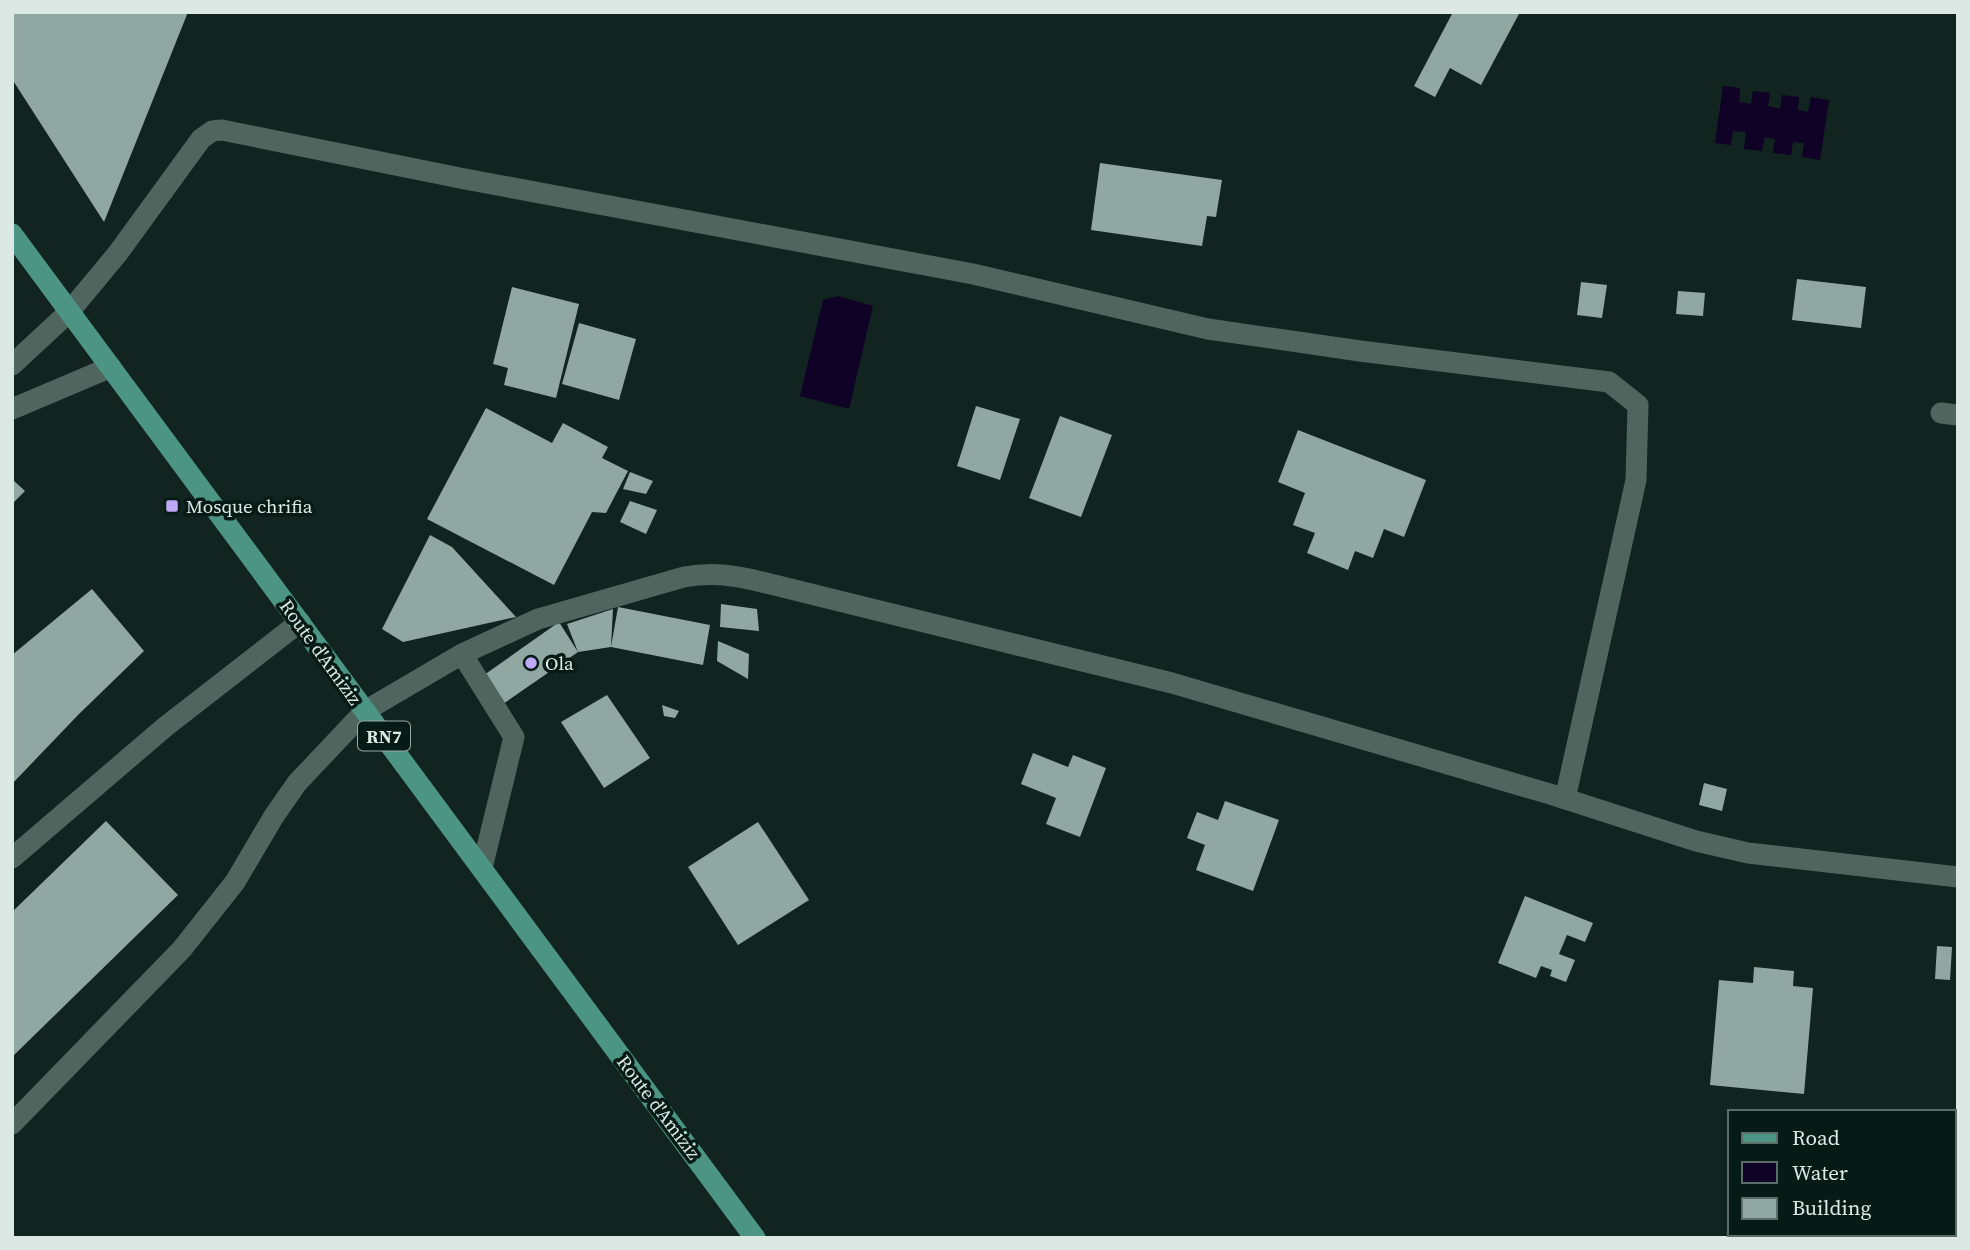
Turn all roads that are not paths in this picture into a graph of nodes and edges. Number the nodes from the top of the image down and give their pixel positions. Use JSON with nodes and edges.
{"nodes":[{"id":1,"x":12,"y":234,"type":"edge"},
{"id":2,"x":69,"y":312,"type":"junction"},
{"id":3,"x":12,"y":365,"type":"edge"},
{"id":4,"x":111,"y":367,"type":"junction"},
{"id":5,"x":12,"y":409,"type":"edge"},
{"id":6,"x":300,"y":622,"type":"junction"},
{"id":7,"x":462,"y":654,"type":"junction"},
{"id":8,"x":365,"y":711,"type":"junction"},
{"id":9,"x":1565,"y":799,"type":"junction"},
{"id":10,"x":12,"y":858,"type":"edge"},
{"id":11,"x":482,"y":869,"type":"junction"},
{"id":12,"x":1958,"y":877,"type":"edge"},
{"id":13,"x":12,"y":1124,"type":"edge"},
{"id":14,"x":755,"y":1238,"type":"edge"}],
"edges":[{"from":1,"to":2,"type":"main road","name":"Route d'Amiziz","number":"RN7"},
{"from":2,"to":3,"type":"street"},
{"from":2,"to":4,"type":"main road","name":"Route d'Amiziz","number":"RN7"},
{"from":2,"to":9,"type":"street"},
{"from":4,"to":5,"type":"street"},
{"from":4,"to":6,"type":"main road","name":"Route d'Amiziz","number":"RN7"},
{"from":6,"to":8,"type":"main road","name":"Route d'Amiziz","number":"RN7"},
{"from":6,"to":10,"type":"street"},
{"from":7,"to":8,"type":"street"},
{"from":7,"to":9,"type":"street"},
{"from":7,"to":11,"type":"street"},
{"from":8,"to":11,"type":"main road","name":"Route d'Amiziz","number":"RN7"},
{"from":8,"to":13,"type":"street"},
{"from":9,"to":12,"type":"street"},
{"from":11,"to":14,"type":"main road","name":"Route d'Amiziz","number":"RN7"}]}
